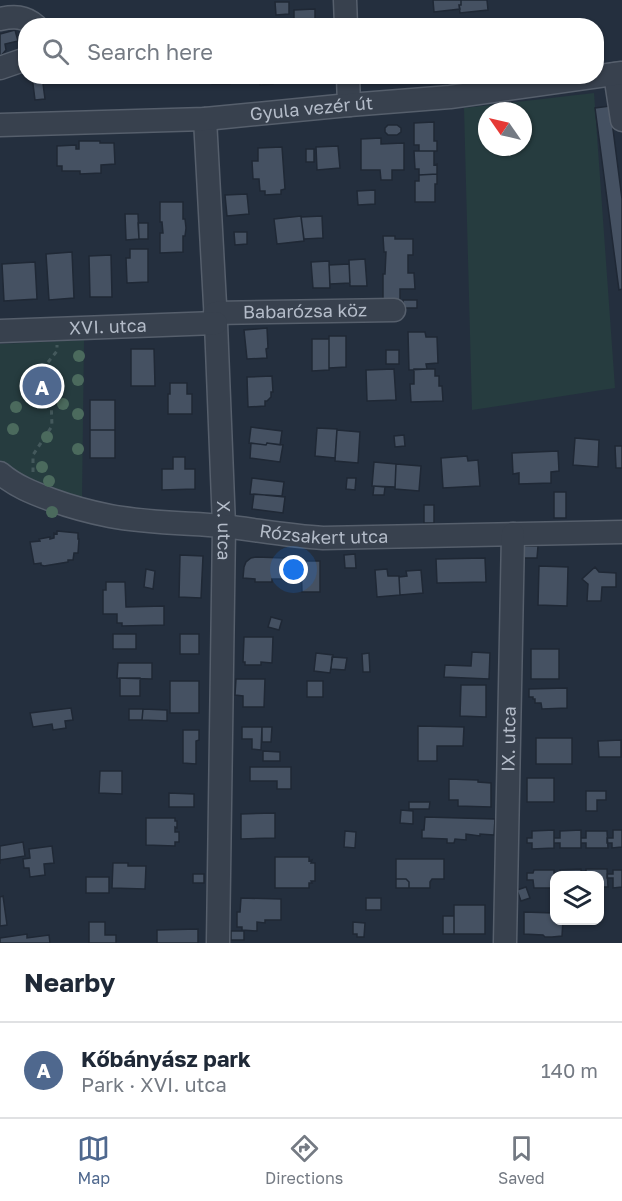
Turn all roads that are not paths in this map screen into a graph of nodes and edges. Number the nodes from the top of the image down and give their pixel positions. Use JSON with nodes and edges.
{"nodes":[{"id":1,"x":345,"y":0,"type":"edge"},
{"id":2,"x":21,"y":18,"type":"edge"},
{"id":3,"x":346,"y":18,"type":"edge"},
{"id":4,"x":0,"y":19,"type":"edge"},
{"id":5,"x":18,"y":62,"type":"edge"},
{"id":6,"x":0,"y":68,"type":"edge"},
{"id":7,"x":619,"y":74,"type":"edge"},
{"id":8,"x":604,"y":76,"type":"edge"},
{"id":9,"x":348,"y":84,"type":"edge"},
{"id":10,"x":546,"y":84,"type":"edge"},
{"id":11,"x":349,"y":105,"type":"junction"},
{"id":12,"x":206,"y":119,"type":"junction"},
{"id":13,"x":622,"y":120,"type":"edge"},
{"id":14,"x":0,"y":125,"type":"edge"},
{"id":15,"x":394,"y":310,"type":"dead end"},
{"id":16,"x":216,"y":318,"type":"junction"},
{"id":17,"x":0,"y":331,"type":"edge"},
{"id":18,"x":0,"y":473,"type":"edge"},
{"id":19,"x":224,"y":526,"type":"junction"},
{"id":20,"x":622,"y":532,"type":"edge"},
{"id":21,"x":513,"y":534,"type":"junction"},
{"id":22,"x":218,"y":943,"type":"edge"},
{"id":23,"x":505,"y":943,"type":"edge"}],
"edges":[{"from":1,"to":3,"type":"street"},
{"from":2,"to":4,"type":"street"},
{"from":5,"to":6,"type":"street"},
{"from":7,"to":8,"type":"street","name":"Gyula vezér út"},
{"from":7,"to":13,"type":"street"},
{"from":9,"to":11,"type":"street"},
{"from":10,"to":11,"type":"street","name":"Gyula vezér út"},
{"from":11,"to":12,"type":"street","name":"Gyula vezér út"},
{"from":12,"to":14,"type":"street","name":"Gyula vezér út"},
{"from":12,"to":16,"type":"street","name":"X. utca"},
{"from":15,"to":16,"type":"street","name":"Babarózsa köz"},
{"from":16,"to":17,"type":"street","name":"XVI. utca"},
{"from":16,"to":19,"type":"street","name":"X. utca"},
{"from":18,"to":19,"type":"street","name":"Rózsakert utca"},
{"from":19,"to":21,"type":"street","name":"Rózsakert utca"},
{"from":19,"to":22,"type":"street","name":"X. utca"},
{"from":20,"to":21,"type":"street","name":"Rózsakert utca"},
{"from":21,"to":23,"type":"street","name":"IX. utca"}]}
